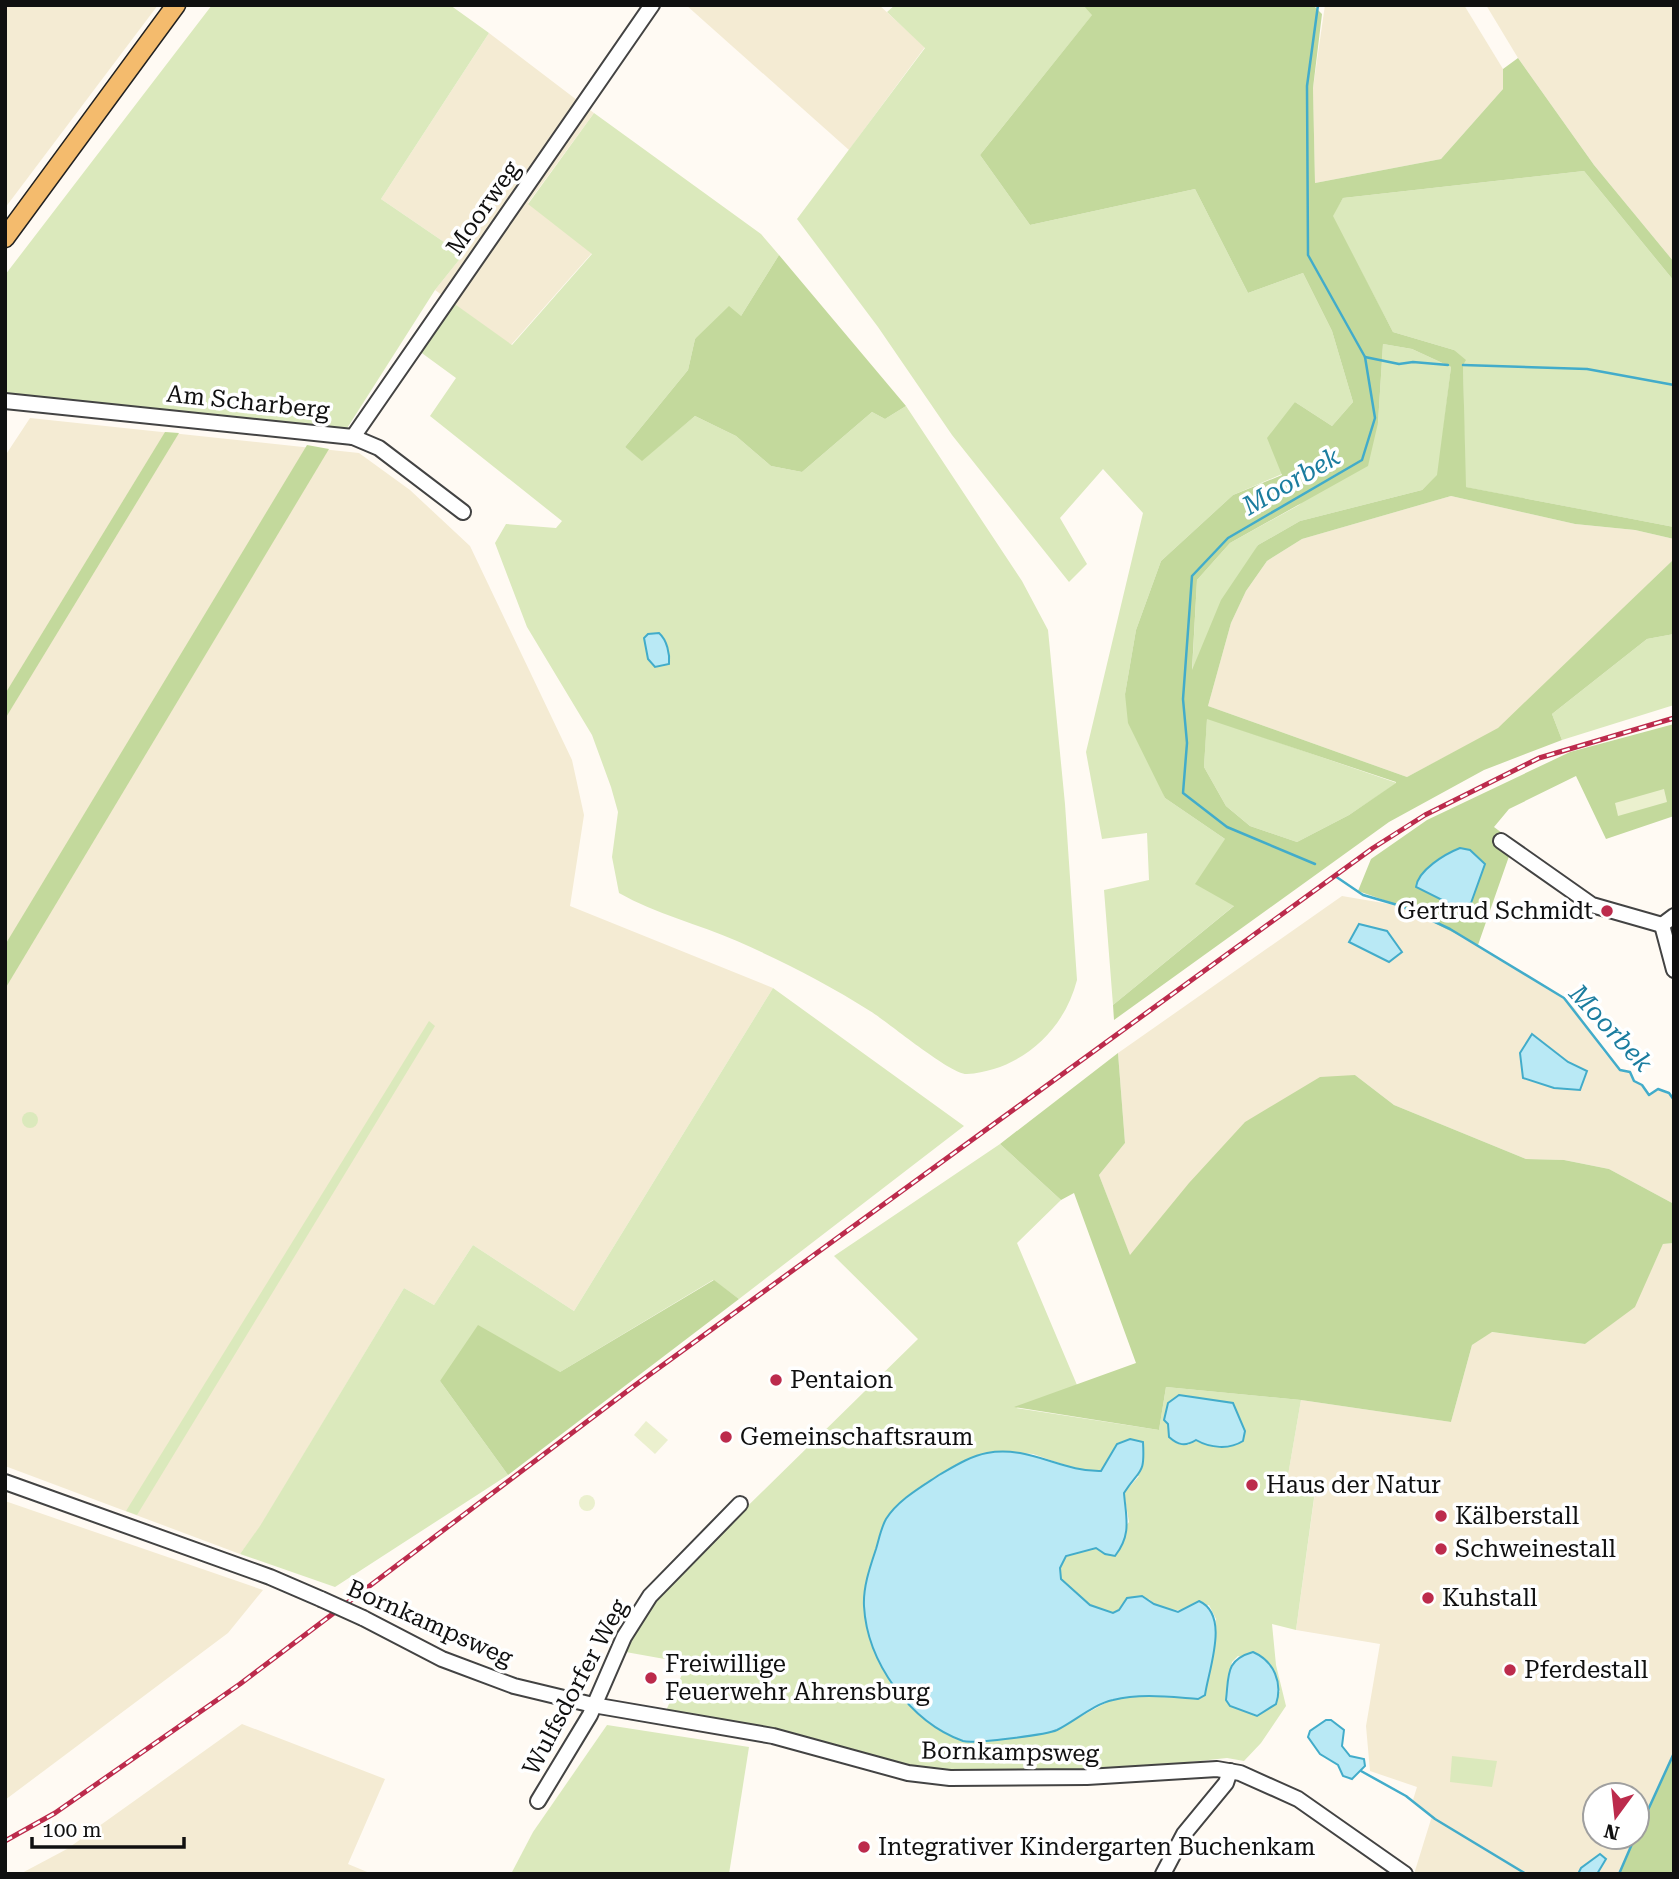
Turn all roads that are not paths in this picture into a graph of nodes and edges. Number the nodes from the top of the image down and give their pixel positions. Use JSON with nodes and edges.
{"nodes":[{"id":1,"x":176,"y":5,"type":"edge"},
{"id":2,"x":652,"y":5,"type":"edge"},
{"id":3,"x":5,"y":238,"type":"edge"},
{"id":4,"x":5,"y":401,"type":"edge"},
{"id":5,"x":353,"y":437,"type":"junction"},
{"id":6,"x":463,"y":512,"type":"dead end"},
{"id":7,"x":1501,"y":841,"type":"dead end"},
{"id":8,"x":1668,"y":920,"type":"edge"},
{"id":9,"x":1674,"y":970,"type":"edge"},
{"id":10,"x":5,"y":1482,"type":"edge"},
{"id":11,"x":740,"y":1504,"type":"dead end"},
{"id":12,"x":593,"y":1705,"type":"junction"},
{"id":13,"x":1230,"y":1770,"type":"junction"},
{"id":14,"x":538,"y":1801,"type":"dead end"},
{"id":15,"x":1163,"y":1874,"type":"edge"},
{"id":16,"x":1405,"y":1874,"type":"edge"}],
"edges":[{"from":1,"to":3,"type":"main road"},
{"from":2,"to":5,"type":"street","name":"Moorweg"},
{"from":4,"to":5,"type":"street","name":"Am Scharberg"},
{"from":5,"to":6,"type":"street","name":"Am Scharberg"},
{"from":7,"to":8,"type":"street"},
{"from":8,"to":9,"type":"street"},
{"from":10,"to":12,"type":"street","name":"Bornkampsweg","bridge":true},
{"from":11,"to":12,"type":"street","name":"Wulfsdorfer Weg"},
{"from":12,"to":13,"type":"street","name":"Bornkampsweg"},
{"from":12,"to":14,"type":"street","name":"Wulfsdorfer Weg"},
{"from":13,"to":15,"type":"street"},
{"from":13,"to":16,"type":"street","name":"Bornkampsweg"}]}
